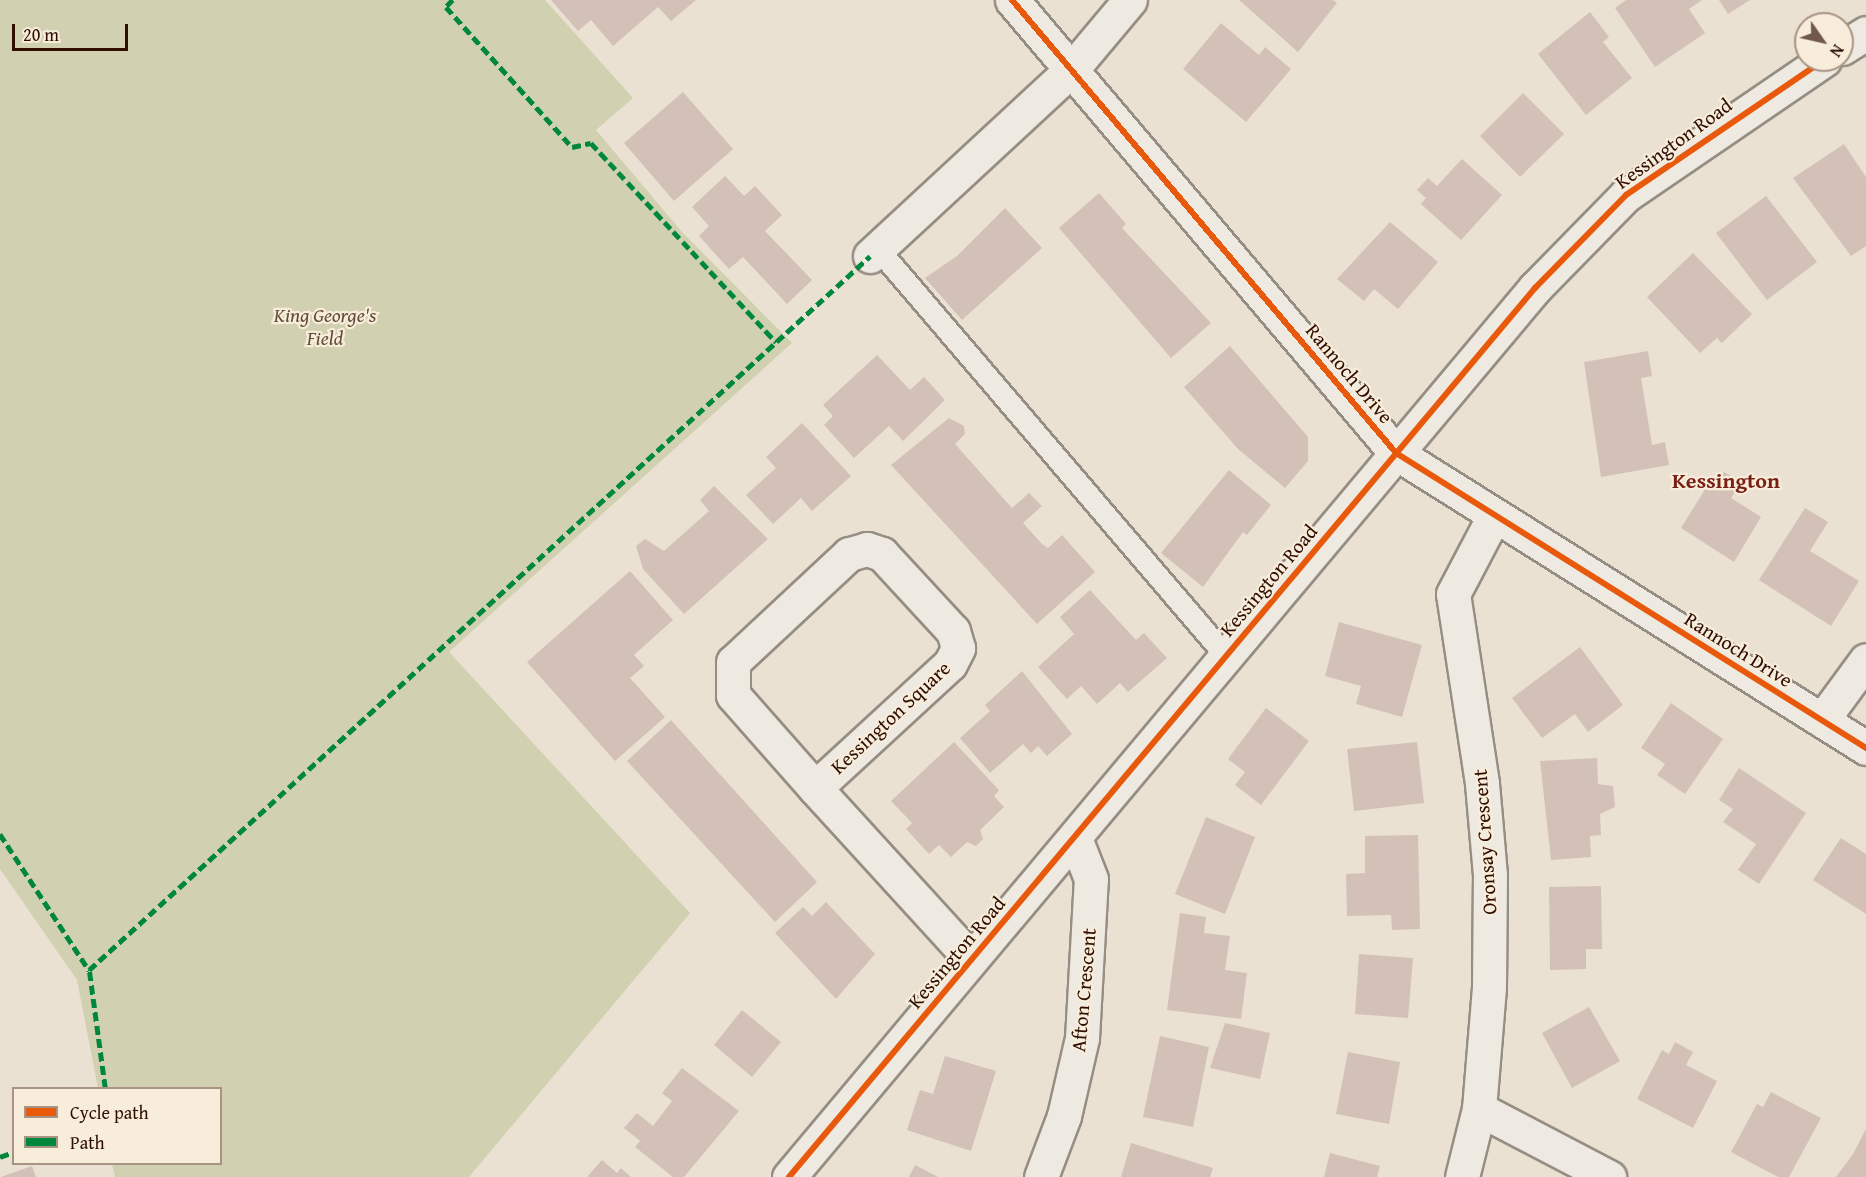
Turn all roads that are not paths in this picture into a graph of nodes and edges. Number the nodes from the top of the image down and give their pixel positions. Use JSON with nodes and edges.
{"nodes":[{"id":1,"x":1012,"y":0,"type":"edge"},
{"id":2,"x":1130,"y":0,"type":"edge"},
{"id":3,"x":1072,"y":69,"type":"junction"},
{"id":4,"x":1806,"y":72,"type":"edge"},
{"id":5,"x":874,"y":252,"type":"joint"},
{"id":6,"x":1396,"y":453,"type":"junction"},
{"id":7,"x":1494,"y":516,"type":"junction"},
{"id":8,"x":1226,"y":656,"type":"junction"},
{"id":9,"x":1866,"y":660,"type":"edge"},
{"id":10,"x":1822,"y":720,"type":"junction"},
{"id":11,"x":1866,"y":748,"type":"edge"},
{"id":12,"x":815,"y":788,"type":"junction"},
{"id":13,"x":1075,"y":838,"type":"junction"},
{"id":14,"x":971,"y":959,"type":"junction"},
{"id":15,"x":1479,"y":1109,"type":"junction"},
{"id":16,"x":789,"y":1177,"type":"edge"},
{"id":17,"x":1041,"y":1177,"type":"edge"},
{"id":18,"x":1462,"y":1177,"type":"edge"},
{"id":19,"x":1609,"y":1177,"type":"edge"}],
"edges":[{"from":1,"to":3,"type":"street","name":"Rannoch Drive"},
{"from":2,"to":3,"type":"street"},
{"from":3,"to":5,"type":"street"},
{"from":3,"to":6,"type":"street","name":"Rannoch Drive"},
{"from":4,"to":6,"type":"street","name":"Kessington Road"},
{"from":5,"to":8,"type":"lane"},
{"from":6,"to":7,"type":"street","name":"Rannoch Drive"},
{"from":6,"to":8,"type":"street","name":"Kessington Road"},
{"from":7,"to":10,"type":"street","name":"Rannoch Drive"},
{"from":7,"to":15,"type":"street","name":"Oronsay Crescent"},
{"from":8,"to":13,"type":"street","name":"Kessington Road"},
{"from":9,"to":10,"type":"street"},
{"from":10,"to":11,"type":"street","name":"Rannoch Drive"},
{"from":12,"to":12,"type":"street","name":"Kessington Square"},
{"from":12,"to":14,"type":"street","name":"Kessington Square"},
{"from":13,"to":14,"type":"street","name":"Kessington Road"},
{"from":13,"to":17,"type":"street","name":"Afton Crescent"},
{"from":14,"to":16,"type":"street","name":"Kessington Road"},
{"from":15,"to":18,"type":"street","name":"Oronsay Crescent"},
{"from":15,"to":19,"type":"street"}]}
